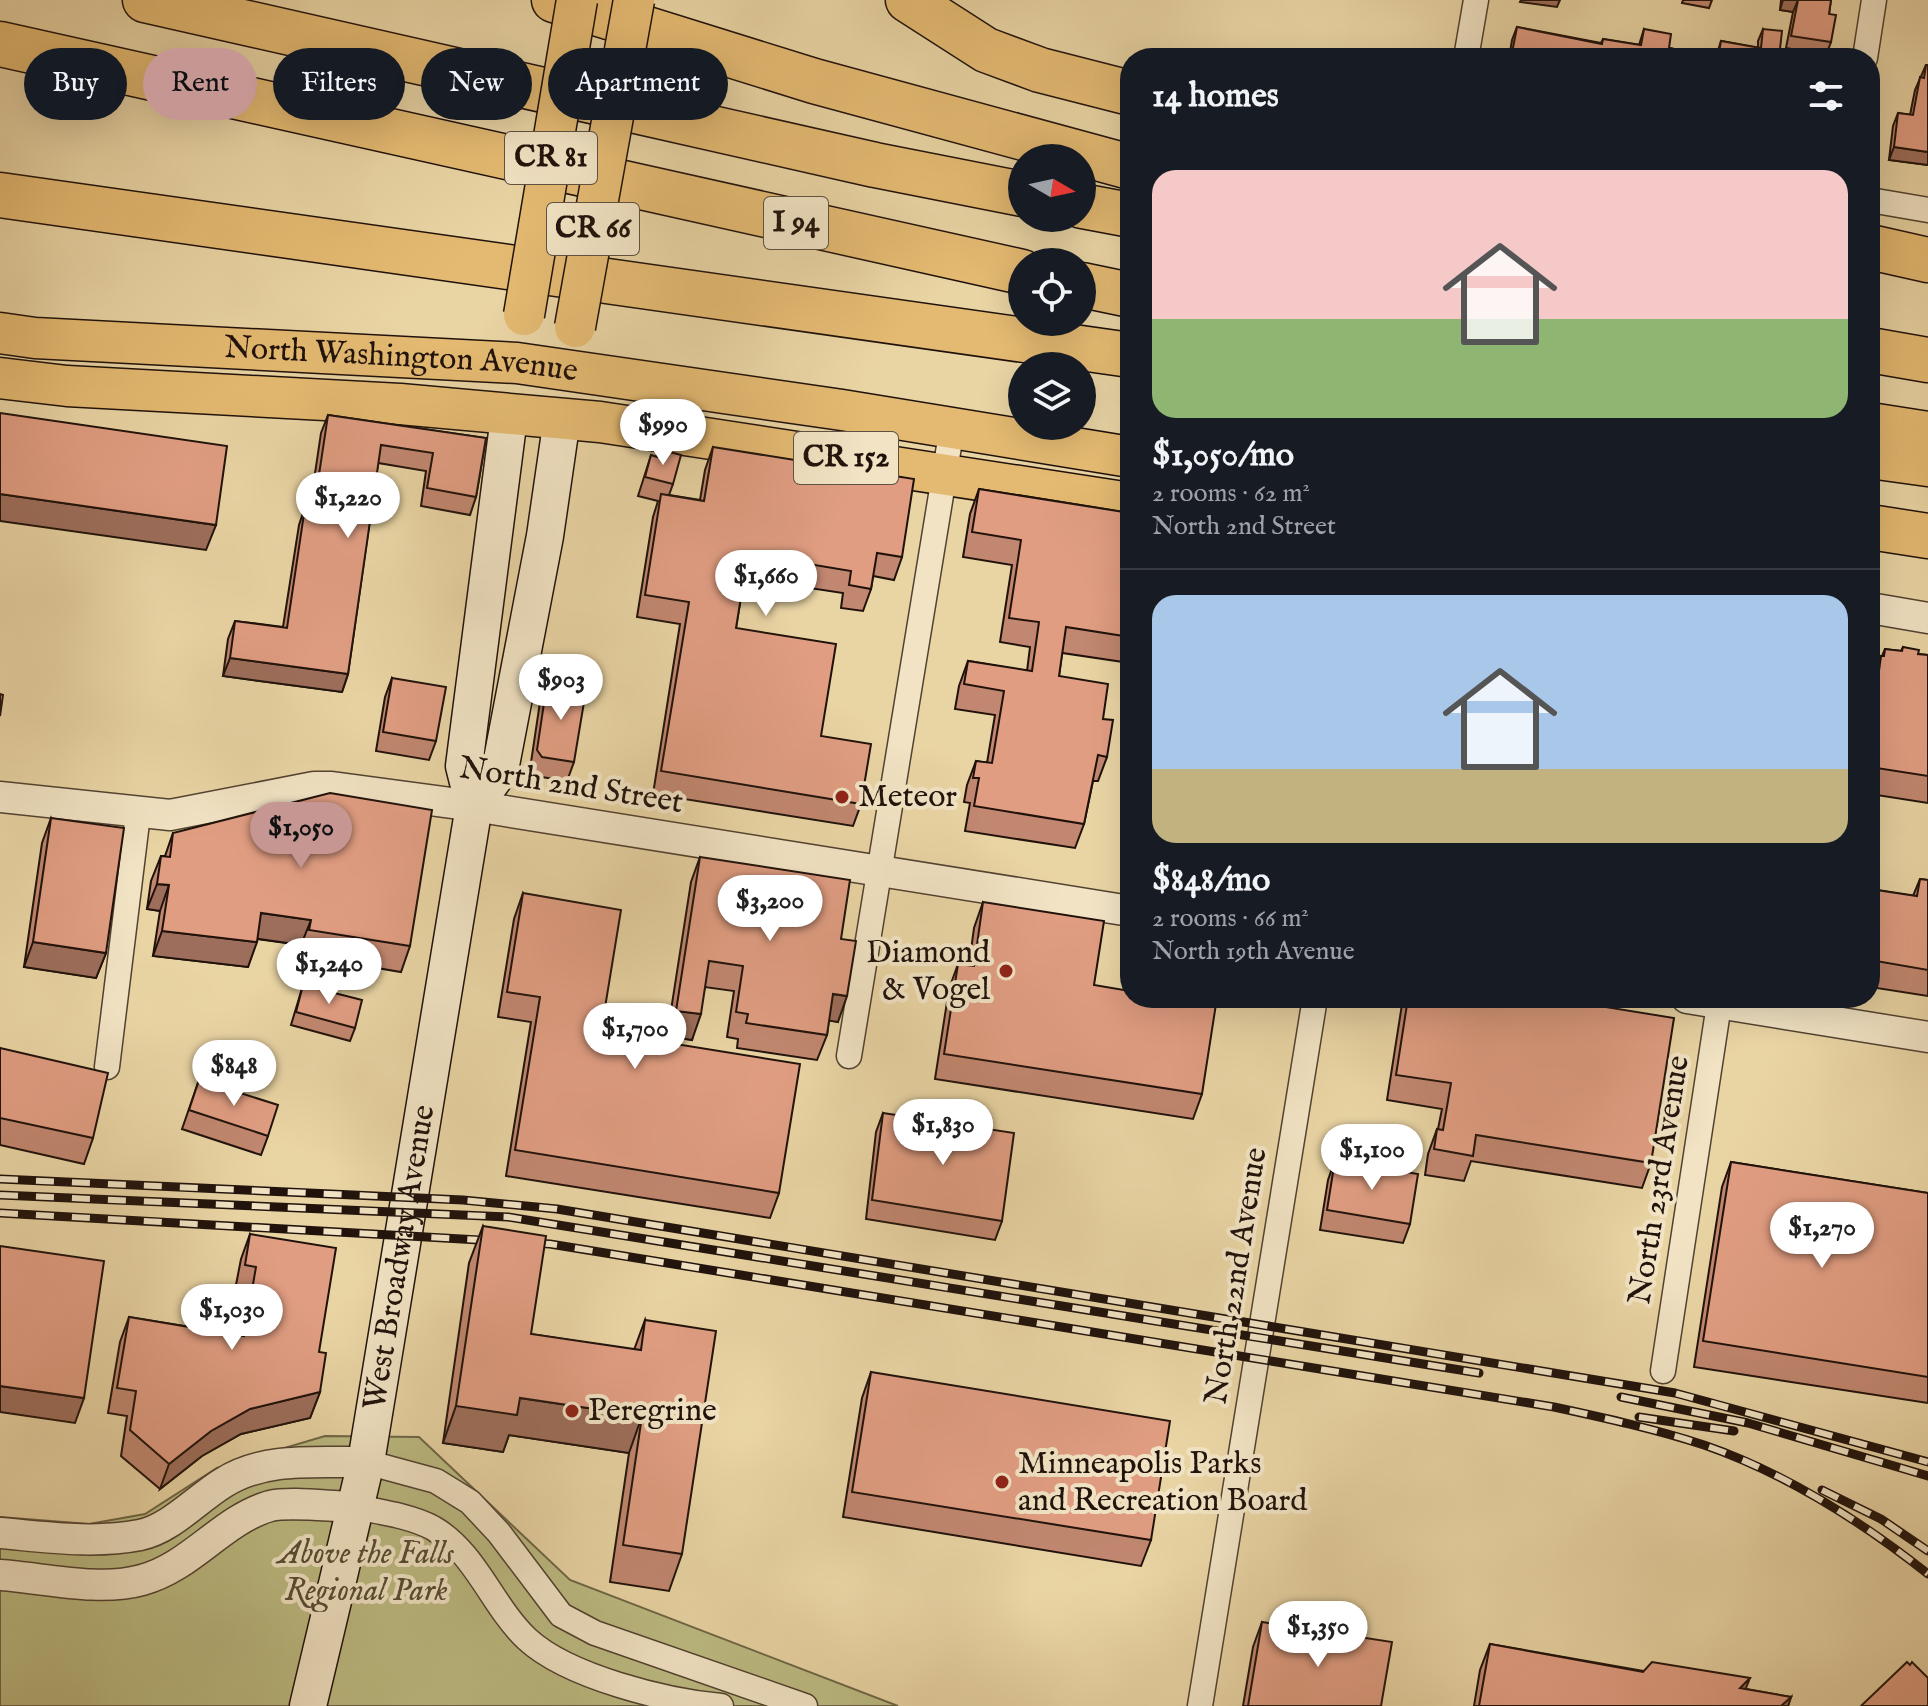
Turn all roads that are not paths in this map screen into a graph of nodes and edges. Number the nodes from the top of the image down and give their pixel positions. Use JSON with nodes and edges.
{"nodes":[{"id":1,"x":145,"y":0,"type":"edge"},
{"id":2,"x":554,"y":0,"type":"edge"},
{"id":3,"x":577,"y":0,"type":"edge"},
{"id":4,"x":634,"y":0,"type":"edge"},
{"id":5,"x":908,"y":0,"type":"edge"},
{"id":6,"x":934,"y":0,"type":"edge"},
{"id":7,"x":1476,"y":0,"type":"edge"},
{"id":8,"x":1874,"y":0,"type":"edge"},
{"id":9,"x":0,"y":44,"type":"edge"},
{"id":10,"x":1468,"y":48,"type":"edge"},
{"id":11,"x":1867,"y":48,"type":"edge"},
{"id":12,"x":1040,"y":70,"type":"junction"},
{"id":13,"x":1120,"y":90,"type":"edge"},
{"id":14,"x":1120,"y":164,"type":"edge"},
{"id":15,"x":1008,"y":191,"type":"edge"},
{"id":16,"x":0,"y":195,"type":"edge"},
{"id":17,"x":1880,"y":202,"type":"edge"},
{"id":18,"x":1096,"y":209,"type":"edge"},
{"id":19,"x":1928,"y":210,"type":"edge"},
{"id":20,"x":1120,"y":213,"type":"edge"},
{"id":21,"x":1880,"y":249,"type":"edge"},
{"id":22,"x":1928,"y":260,"type":"edge"},
{"id":23,"x":1008,"y":269,"type":"edge"},
{"id":24,"x":1096,"y":288,"type":"edge"},
{"id":25,"x":1120,"y":293,"type":"edge"},
{"id":26,"x":0,"y":333,"type":"edge"},
{"id":27,"x":1880,"y":352,"type":"edge"},
{"id":28,"x":1120,"y":354,"type":"edge"},
{"id":29,"x":1928,"y":360,"type":"edge"},
{"id":30,"x":0,"y":378,"type":"edge"},
{"id":31,"x":513,"y":391,"type":"junction"},
{"id":32,"x":565,"y":394,"type":"junction"},
{"id":33,"x":1880,"y":427,"type":"edge"},
{"id":34,"x":952,"y":428,"type":"junction"},
{"id":35,"x":1928,"y":434,"type":"edge"},
{"id":36,"x":1120,"y":455,"type":"edge"},
{"id":37,"x":1880,"y":457,"type":"edge"},
{"id":38,"x":1928,"y":464,"type":"edge"},
{"id":39,"x":945,"y":473,"type":"junction"},
{"id":40,"x":1120,"y":501,"type":"edge"},
{"id":41,"x":1880,"y":529,"type":"edge"},
{"id":42,"x":1928,"y":536,"type":"edge"},
{"id":43,"x":1880,"y":610,"type":"edge"},
{"id":44,"x":1928,"y":618,"type":"edge"},
{"id":45,"x":0,"y":797,"type":"edge"},
{"id":46,"x":474,"y":806,"type":"junction"},
{"id":47,"x":138,"y":814,"type":"junction"},
{"id":48,"x":877,"y":872,"type":"junction"},
{"id":49,"x":1120,"y":909,"type":"edge"},
{"id":50,"x":1313,"y":1008,"type":"edge"},
{"id":51,"x":1719,"y":1008,"type":"edge"},
{"id":52,"x":1760,"y":1008,"type":"edge"},
{"id":53,"x":1928,"y":1037,"type":"edge"},
{"id":54,"x":849,"y":1056,"type":"dead end"},
{"id":55,"x":107,"y":1067,"type":"dead end"},
{"id":56,"x":1663,"y":1371,"type":"dead end"},
{"id":57,"x":366,"y":1462,"type":"junction"},
{"id":58,"x":356,"y":1507,"type":"junction"},
{"id":59,"x":0,"y":1533,"type":"edge"},
{"id":60,"x":0,"y":1575,"type":"edge"},
{"id":61,"x":308,"y":1706,"type":"edge"},
{"id":62,"x":721,"y":1706,"type":"edge"},
{"id":63,"x":805,"y":1706,"type":"edge"},
{"id":64,"x":1200,"y":1706,"type":"edge"}],
"edges":[{"from":1,"to":15,"type":"highway","number":"I 94"},
{"from":2,"to":14,"type":"highway"},
{"from":3,"to":31,"type":"main road","name":"West Broadway Avenue","number":"CR 81","bridge":true},
{"from":4,"to":32,"type":"main road","name":"West Broadway Avenue","number":"CR 66","bridge":true},
{"from":5,"to":12,"type":"highway"},
{"from":6,"to":12,"type":"highway"},
{"from":7,"to":10,"type":"street"},
{"from":8,"to":11,"type":"street"},
{"from":9,"to":23,"type":"highway","number":"I 94"},
{"from":12,"to":13,"type":"highway"},
{"from":16,"to":28,"type":"highway"},
{"from":17,"to":19,"type":"street"},
{"from":18,"to":20,"type":"highway"},
{"from":21,"to":22,"type":"highway"},
{"from":24,"to":25,"type":"highway"},
{"from":26,"to":31,"type":"main road","name":"North Washington Avenue","number":"CR 152"},
{"from":27,"to":29,"type":"highway"},
{"from":30,"to":31,"type":"main road","name":"North Washington Avenue","number":"CR 152"},
{"from":31,"to":32,"type":"main road","name":"North Washington Avenue","number":"CR 152"},
{"from":31,"to":32,"type":"main road","name":"North Washington Avenue","number":"CR 152"},
{"from":31,"to":46,"type":"main road","name":"West Broadway Avenue","number":"CR 66"},
{"from":32,"to":34,"type":"main road","name":"North Washington Avenue","number":"CR 152"},
{"from":32,"to":39,"type":"main road","name":"North Washington Avenue","number":"CR 152"},
{"from":32,"to":46,"type":"main road","name":"West Broadway Avenue","number":"CR 66"},
{"from":33,"to":35,"type":"highway"},
{"from":34,"to":36,"type":"main road","name":"North Washington Avenue","number":"CR 152"},
{"from":34,"to":39,"type":"street"},
{"from":37,"to":38,"type":"highway"},
{"from":39,"to":40,"type":"main road","name":"North Washington Avenue","number":"CR 152"},
{"from":39,"to":48,"type":"street"},
{"from":41,"to":42,"type":"highway"},
{"from":43,"to":44,"type":"street"},
{"from":45,"to":47,"type":"street","name":"North 2nd Street"},
{"from":46,"to":47,"type":"street","name":"North 2nd Street"},
{"from":46,"to":48,"type":"street","name":"North 2nd Street"},
{"from":46,"to":57,"type":"main road","name":"West Broadway Avenue","number":"CR 66"},
{"from":47,"to":55,"type":"street"},
{"from":48,"to":49,"type":"street","name":"North 2nd Street"},
{"from":48,"to":54,"type":"street"},
{"from":50,"to":64,"type":"street","name":"North 22nd Avenue"},
{"from":51,"to":56,"type":"street","name":"North 23rd Avenue"},
{"from":52,"to":53,"type":"street"},
{"from":57,"to":58,"type":"main road","name":"West Broadway Avenue","number":"CR 66"},
{"from":57,"to":59,"type":"street"},
{"from":57,"to":63,"type":"street"},
{"from":58,"to":60,"type":"street"},
{"from":58,"to":61,"type":"main road","name":"West Broadway Avenue","number":"CR 66"},
{"from":58,"to":62,"type":"street"}]}
